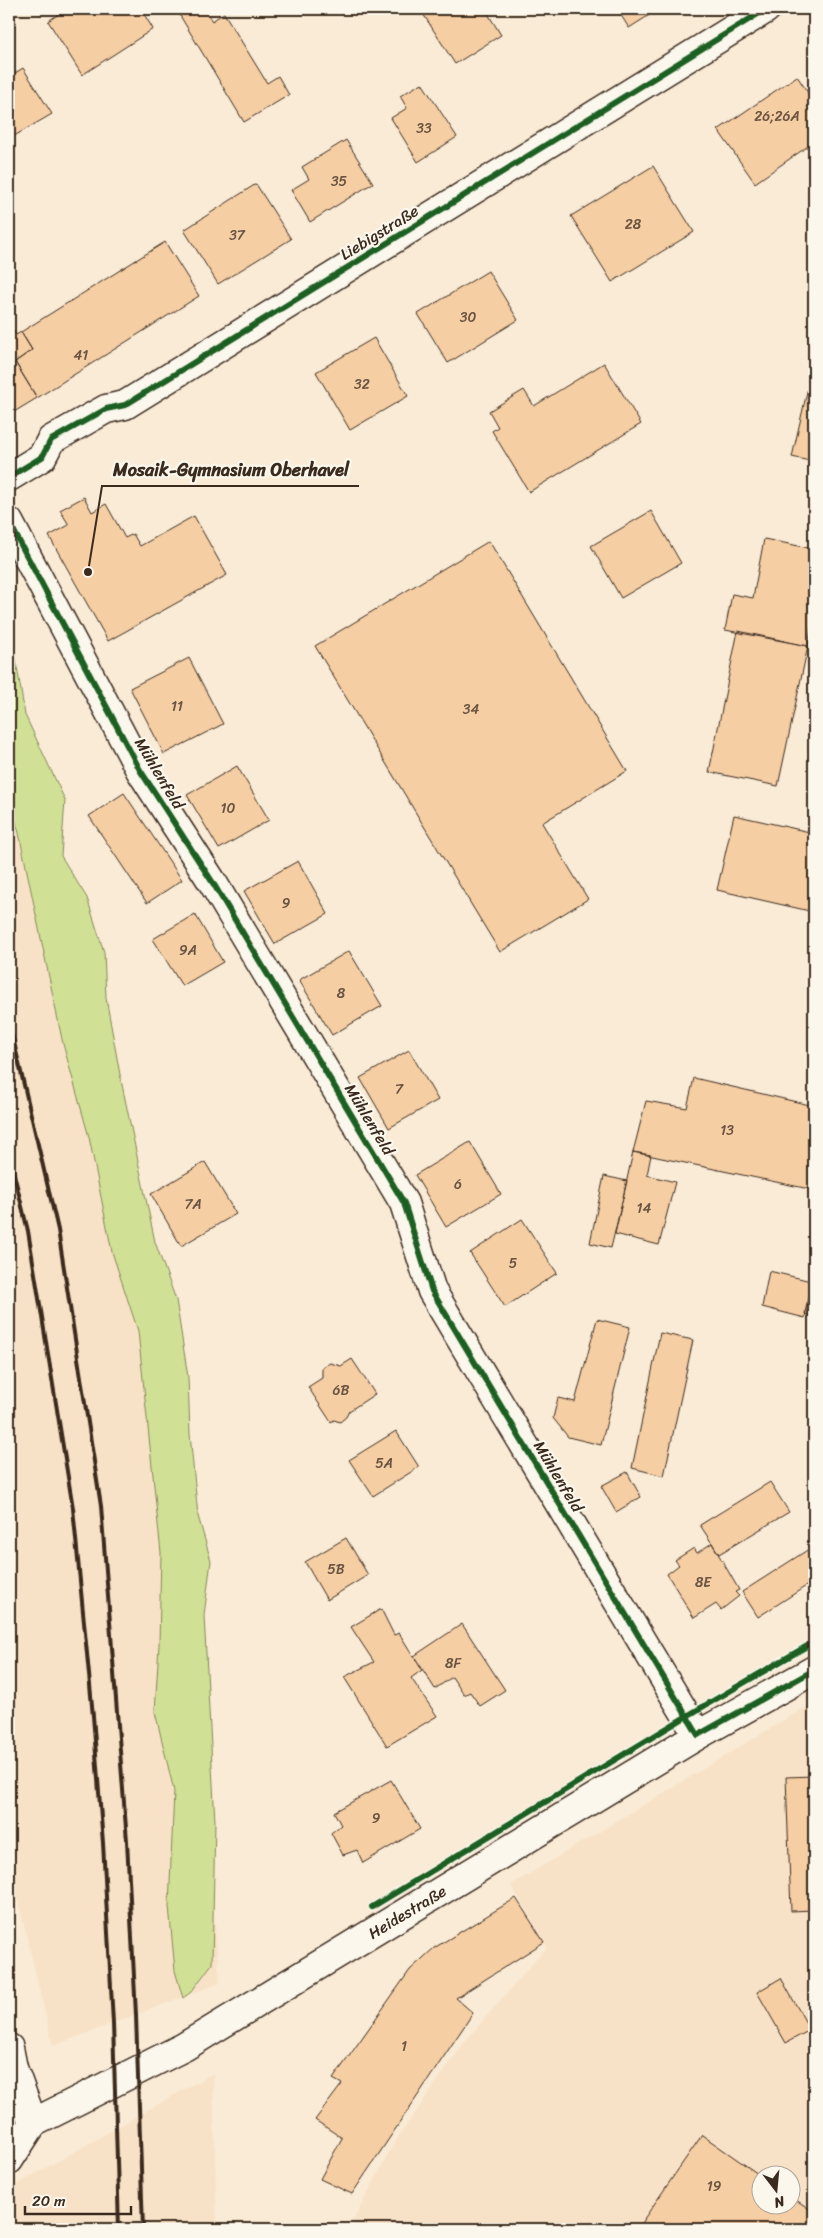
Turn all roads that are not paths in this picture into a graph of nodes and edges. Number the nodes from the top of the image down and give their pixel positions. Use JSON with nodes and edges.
{"nodes":[{"id":1,"x":766,"y":9,"type":"edge"},
{"id":2,"x":9,"y":477,"type":"edge"},
{"id":3,"x":9,"y":522,"type":"edge"},
{"id":4,"x":814,"y":1670,"type":"edge"},
{"id":5,"x":698,"y":1735,"type":"junction"},
{"id":6,"x":9,"y":2048,"type":"edge"},
{"id":7,"x":33,"y":2123,"type":"junction"},
{"id":8,"x":9,"y":2160,"type":"edge"}],
"edges":[{"from":1,"to":2,"type":"street","name":"Liebigstraße"},
{"from":3,"to":5,"type":"street","name":"Mühlenfeld"},
{"from":4,"to":5,"type":"street","name":"Heidestraße"},
{"from":5,"to":7,"type":"street","name":"Heidestraße"},
{"from":6,"to":7,"type":"street"},
{"from":7,"to":8,"type":"street"}]}
